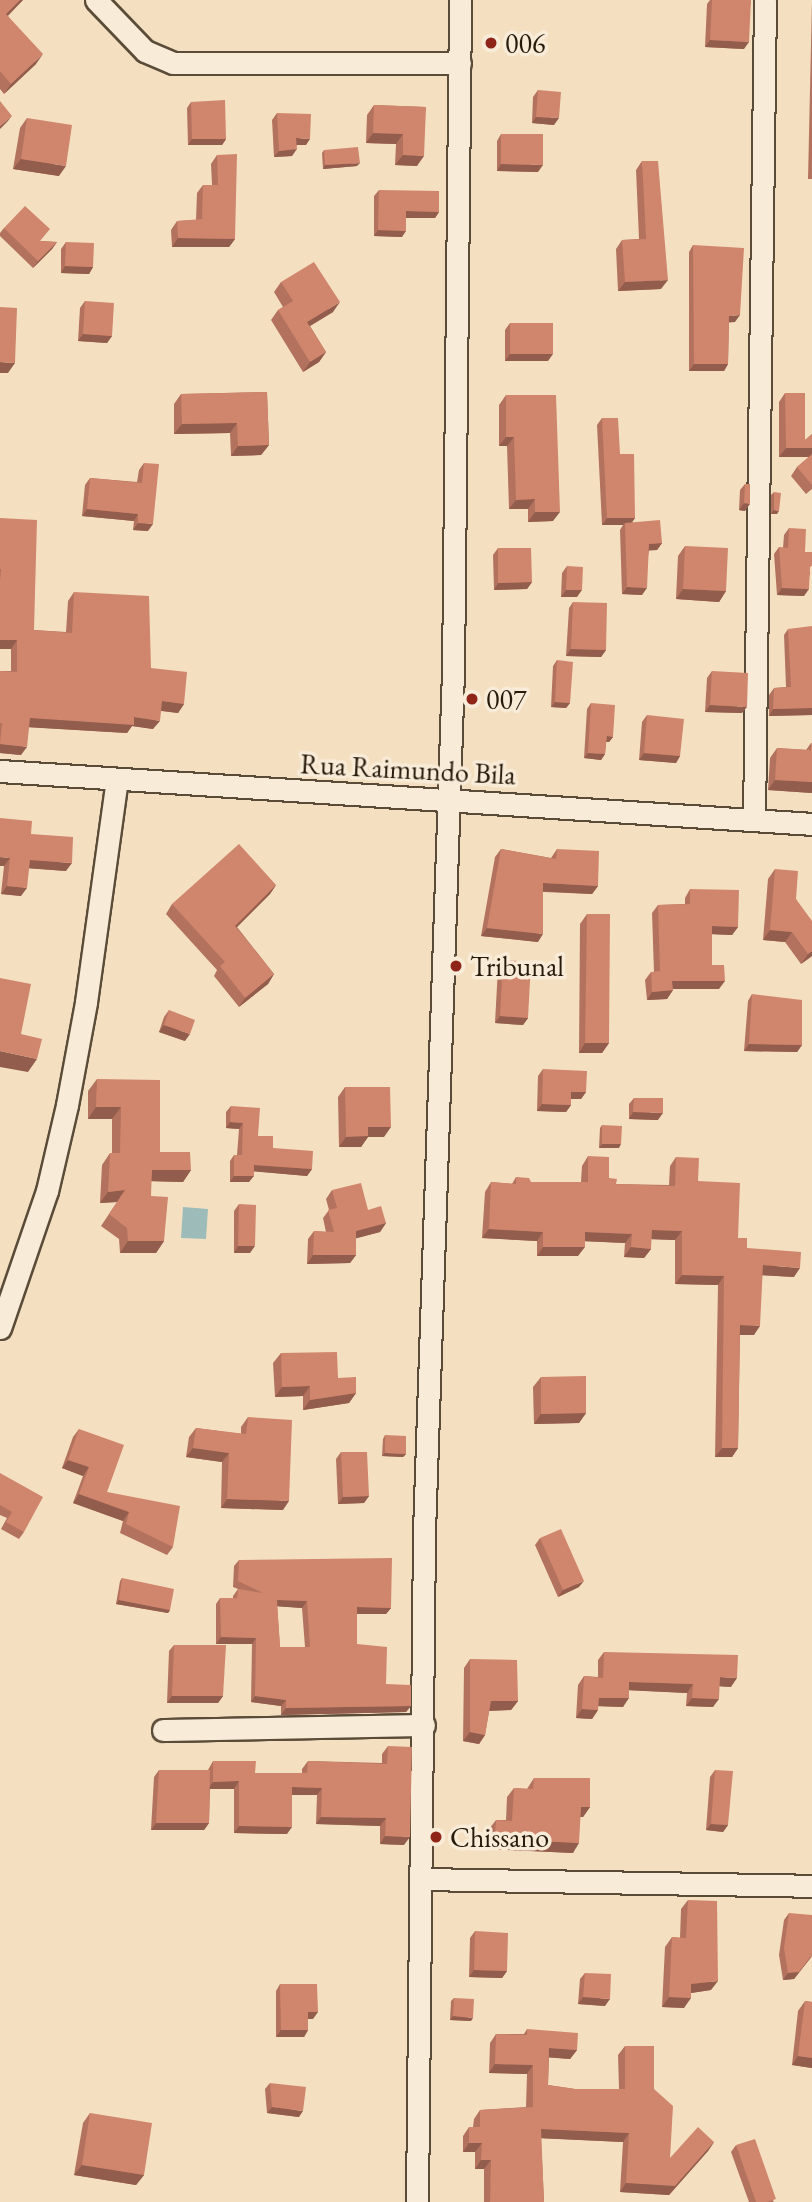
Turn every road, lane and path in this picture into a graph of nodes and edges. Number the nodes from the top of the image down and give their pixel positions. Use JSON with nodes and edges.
{"nodes":[{"id":1,"x":96,"y":0,"type":"edge"},
{"id":2,"x":460,"y":0,"type":"edge"},
{"id":3,"x":765,"y":0,"type":"edge"},
{"id":4,"x":460,"y":63,"type":"junction"},
{"id":5,"x":0,"y":771,"type":"edge"},
{"id":6,"x":117,"y":780,"type":"junction"},
{"id":7,"x":447,"y":800,"type":"junction"},
{"id":8,"x":754,"y":819,"type":"junction"},
{"id":9,"x":812,"y":824,"type":"edge"},
{"id":10,"x":0,"y":1328,"type":"edge"},
{"id":11,"x":424,"y":1726,"type":"junction"},
{"id":12,"x":163,"y":1730,"type":"dead end"},
{"id":13,"x":421,"y":1879,"type":"junction"},
{"id":14,"x":812,"y":1885,"type":"edge"},
{"id":15,"x":417,"y":2202,"type":"edge"}],
"edges":[{"from":1,"to":4,"type":"street"},
{"from":2,"to":4,"type":"street"},
{"from":3,"to":8,"type":"street"},
{"from":4,"to":7,"type":"street"},
{"from":5,"to":6,"type":"street","name":"Rua Raimundo Bila"},
{"from":6,"to":7,"type":"street","name":"Rua Raimundo Bila"},
{"from":6,"to":10,"type":"street"},
{"from":7,"to":8,"type":"street","name":"Rua Raimundo Bila"},
{"from":7,"to":11,"type":"street"},
{"from":8,"to":9,"type":"street","name":"Rua Raimundo Bila"},
{"from":11,"to":12,"type":"street"},
{"from":11,"to":13,"type":"street"},
{"from":13,"to":14,"type":"street"},
{"from":13,"to":15,"type":"street"}]}
